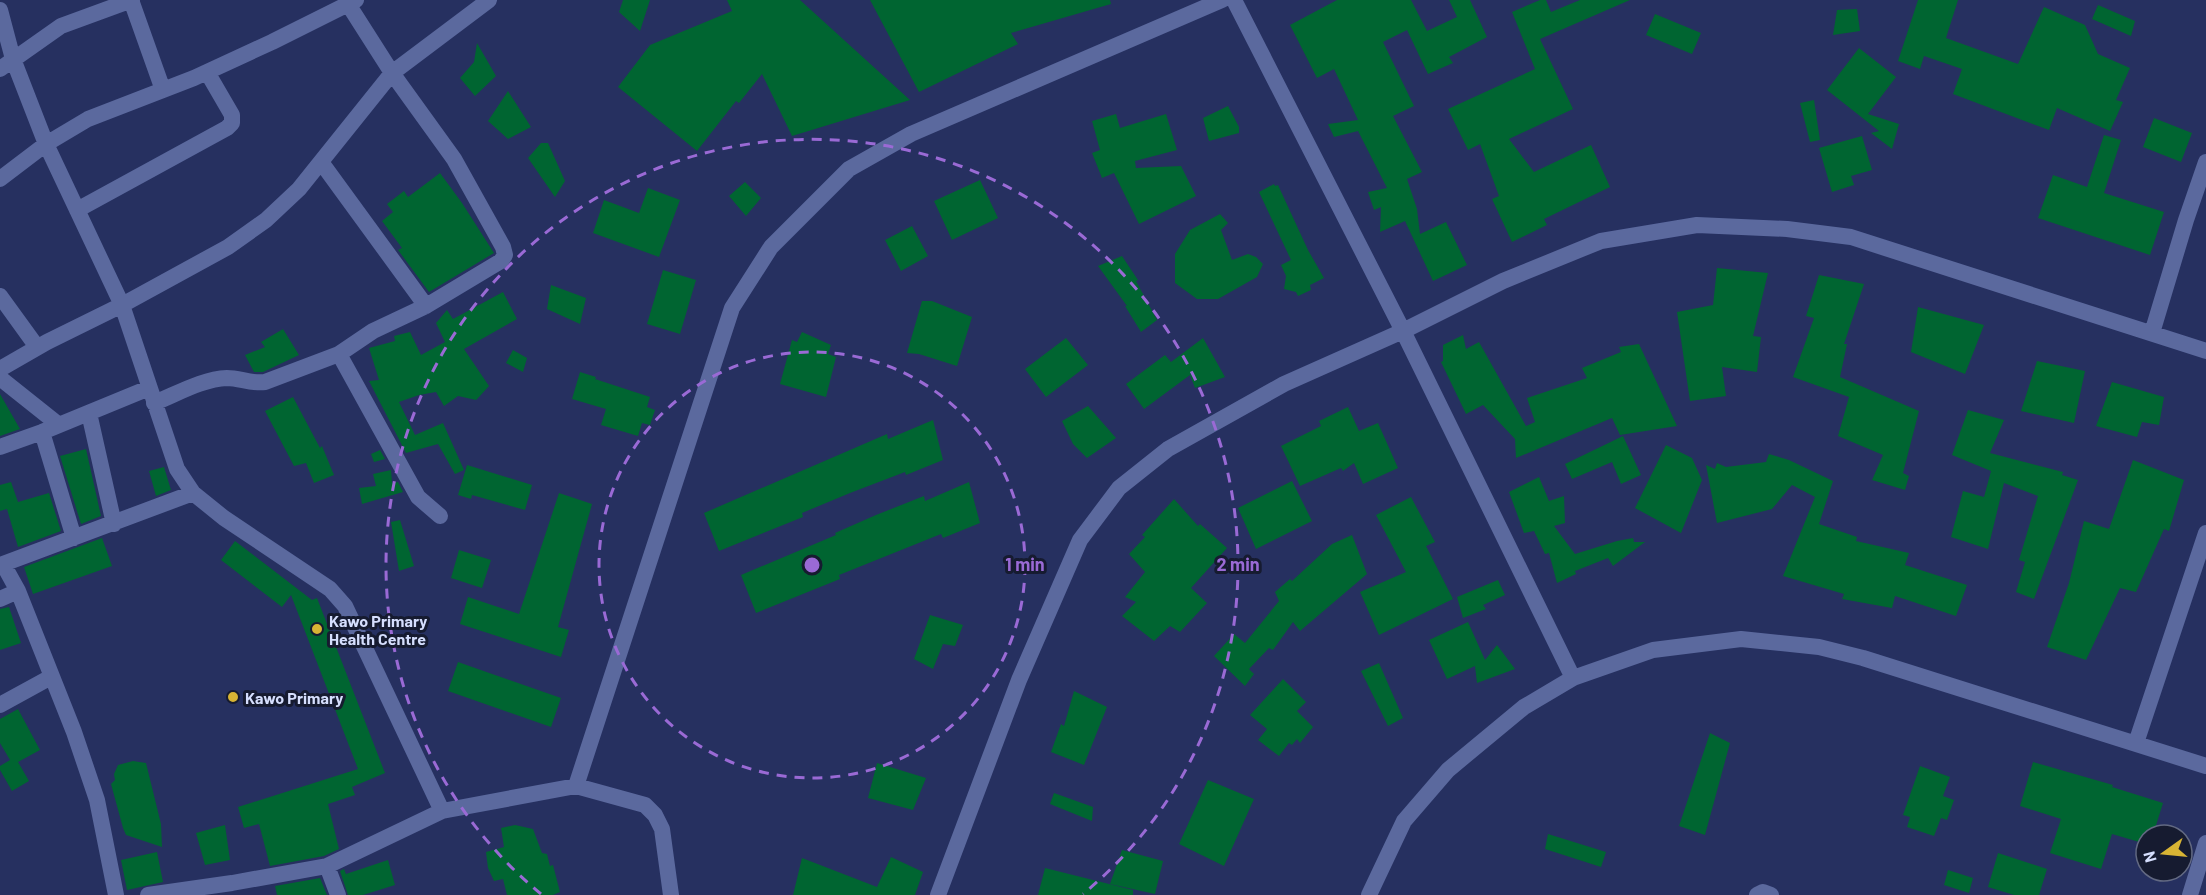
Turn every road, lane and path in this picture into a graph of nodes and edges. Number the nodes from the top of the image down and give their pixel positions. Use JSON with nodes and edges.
{"nodes":[{"id":1,"x":131,"y":0,"type":"edge"},
{"id":2,"x":489,"y":0,"type":"edge"},
{"id":3,"x":1222,"y":0,"type":"edge"},
{"id":4,"x":1234,"y":0,"type":"edge"},
{"id":5,"x":352,"y":2,"type":"edge"},
{"id":6,"x":0,"y":10,"type":"edge"},
{"id":7,"x":7,"y":64,"type":"edge"},
{"id":8,"x":207,"y":72,"type":"junction"},
{"id":9,"x":392,"y":73,"type":"junction"},
{"id":10,"x":163,"y":90,"type":"junction"},
{"id":11,"x":46,"y":144,"type":"junction"},
{"id":12,"x":321,"y":162,"type":"junction"},
{"id":13,"x":2206,"y":162,"type":"edge"},
{"id":14,"x":0,"y":179,"type":"edge"},
{"id":15,"x":77,"y":210,"type":"junction"},
{"id":16,"x":0,"y":296,"type":"edge"},
{"id":17,"x":122,"y":305,"type":"junction"},
{"id":18,"x":426,"y":306,"type":"junction"},
{"id":19,"x":1403,"y":331,"type":"junction"},
{"id":20,"x":2152,"y":333,"type":"junction"},
{"id":21,"x":37,"y":347,"type":"junction"},
{"id":22,"x":2206,"y":351,"type":"edge"},
{"id":23,"x":339,"y":354,"type":"junction"},
{"id":24,"x":0,"y":369,"type":"edge"},
{"id":25,"x":0,"y":378,"type":"edge"},
{"id":26,"x":152,"y":396,"type":"junction"},
{"id":27,"x":89,"y":413,"type":"junction"},
{"id":28,"x":59,"y":425,"type":"junction"},
{"id":29,"x":42,"y":432,"type":"junction"},
{"id":30,"x":0,"y":447,"type":"edge"},
{"id":31,"x":193,"y":494,"type":"junction"},
{"id":32,"x":440,"y":516,"type":"dead end"},
{"id":33,"x":114,"y":524,"type":"junction"},
{"id":34,"x":2206,"y":533,"type":"edge"},
{"id":35,"x":74,"y":538,"type":"junction"},
{"id":36,"x":1,"y":561,"type":"edge"},
{"id":37,"x":18,"y":591,"type":"junction"},
{"id":38,"x":0,"y":599,"type":"edge"},
{"id":39,"x":51,"y":677,"type":"junction"},
{"id":40,"x":1573,"y":678,"type":"junction"},
{"id":41,"x":0,"y":705,"type":"edge"},
{"id":42,"x":2136,"y":743,"type":"junction"},
{"id":43,"x":2206,"y":766,"type":"edge"},
{"id":44,"x":576,"y":786,"type":"junction"},
{"id":45,"x":442,"y":811,"type":"junction"},
{"id":46,"x":2206,"y":843,"type":"edge"},
{"id":47,"x":327,"y":866,"type":"junction"},
{"id":48,"x":235,"y":889,"type":"edge"},
{"id":49,"x":116,"y":895,"type":"edge"},
{"id":50,"x":148,"y":895,"type":"edge"},
{"id":51,"x":338,"y":895,"type":"edge"},
{"id":52,"x":671,"y":895,"type":"edge"},
{"id":53,"x":938,"y":895,"type":"edge"},
{"id":54,"x":1369,"y":895,"type":"edge"},
{"id":55,"x":1757,"y":895,"type":"edge"},
{"id":56,"x":1771,"y":895,"type":"edge"},
{"id":57,"x":2190,"y":895,"type":"edge"}],
"edges":[{"from":1,"to":7,"type":"street"},
{"from":1,"to":10,"type":"street"},
{"from":2,"to":9,"type":"street"},
{"from":3,"to":44,"type":"street"},
{"from":4,"to":19,"type":"street"},
{"from":5,"to":8,"type":"street"},
{"from":5,"to":9,"type":"street"},
{"from":6,"to":7,"type":"street"},
{"from":7,"to":11,"type":"street"},
{"from":8,"to":10,"type":"street"},
{"from":8,"to":15,"type":"street"},
{"from":9,"to":12,"type":"street"},
{"from":9,"to":18,"type":"street"},
{"from":10,"to":11,"type":"street"},
{"from":11,"to":14,"type":"street"},
{"from":11,"to":15,"type":"street"},
{"from":12,"to":17,"type":"street"},
{"from":12,"to":18,"type":"street"},
{"from":13,"to":20,"type":"street"},
{"from":15,"to":17,"type":"street"},
{"from":16,"to":21,"type":"street"},
{"from":17,"to":21,"type":"street"},
{"from":17,"to":26,"type":"street"},
{"from":18,"to":23,"type":"street"},
{"from":19,"to":20,"type":"street"},
{"from":19,"to":40,"type":"street"},
{"from":19,"to":53,"type":"street"},
{"from":20,"to":22,"type":"street"},
{"from":21,"to":24,"type":"street"},
{"from":23,"to":26,"type":"street"},
{"from":23,"to":32,"type":"street"},
{"from":25,"to":28,"type":"street"},
{"from":26,"to":27,"type":"street"},
{"from":26,"to":31,"type":"street"},
{"from":27,"to":28,"type":"street"},
{"from":27,"to":33,"type":"street"},
{"from":28,"to":29,"type":"street"},
{"from":29,"to":30,"type":"street"},
{"from":29,"to":35,"type":"street"},
{"from":31,"to":33,"type":"street"},
{"from":31,"to":45,"type":"street"},
{"from":33,"to":35,"type":"street"},
{"from":34,"to":42,"type":"street"},
{"from":35,"to":36,"type":"street"},
{"from":36,"to":37,"type":"street"},
{"from":37,"to":38,"type":"street"},
{"from":37,"to":39,"type":"street"},
{"from":39,"to":41,"type":"street"},
{"from":39,"to":49,"type":"street"},
{"from":40,"to":42,"type":"street"},
{"from":40,"to":54,"type":"street"},
{"from":42,"to":43,"type":"street"},
{"from":44,"to":45,"type":"street"},
{"from":44,"to":52,"type":"street"},
{"from":45,"to":47,"type":"street"},
{"from":46,"to":57,"type":"street"},
{"from":47,"to":48,"type":"street"},
{"from":47,"to":51,"type":"street"},
{"from":48,"to":50,"type":"street"},
{"from":55,"to":56,"type":"street"}]}
